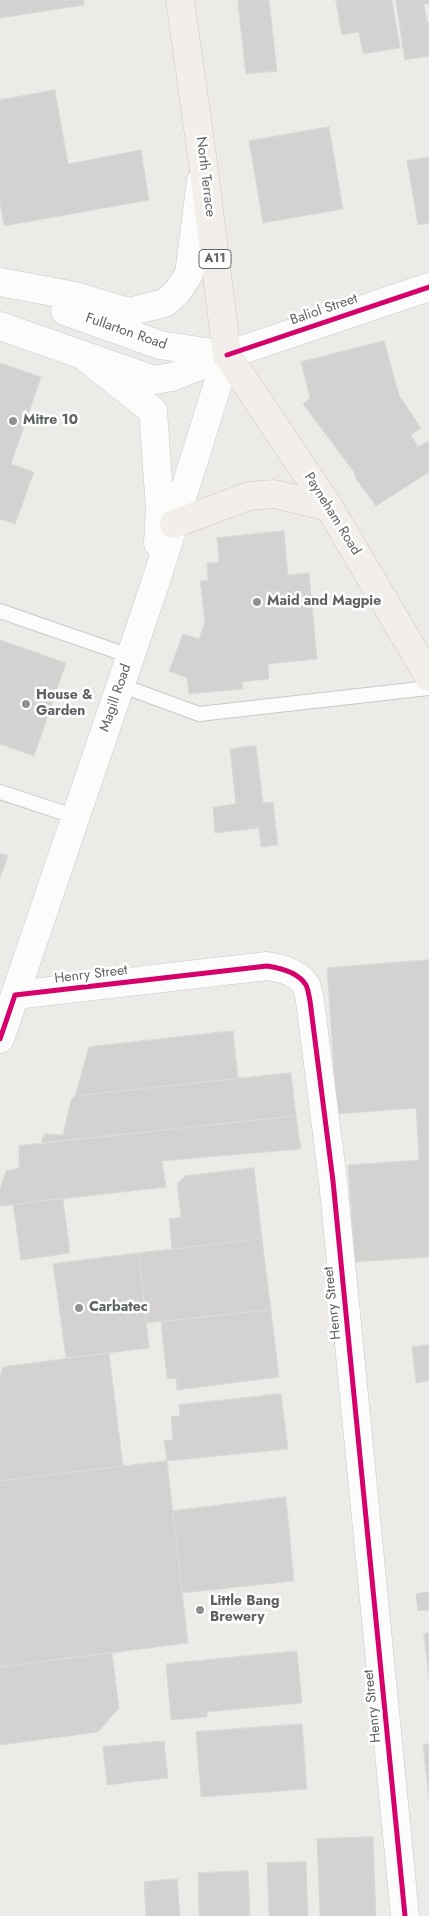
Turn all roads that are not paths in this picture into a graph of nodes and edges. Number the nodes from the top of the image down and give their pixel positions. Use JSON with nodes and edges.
{"nodes":[{"id":1,"x":180,"y":0,"type":"edge"},
{"id":2,"x":203,"y":163,"type":"junction"},
{"id":3,"x":0,"y":282,"type":"edge"},
{"id":4,"x":0,"y":287,"type":"edge"},
{"id":5,"x":429,"y":288,"type":"edge"},
{"id":6,"x":0,"y":326,"type":"edge"},
{"id":7,"x":81,"y":354,"type":"junction"},
{"id":8,"x":226,"y":355,"type":"junction"},
{"id":9,"x":329,"y":507,"type":"junction"},
{"id":10,"x":174,"y":524,"type":"junction"},
{"id":11,"x":154,"y":584,"type":"junction"},
{"id":12,"x":0,"y":611,"type":"edge"},
{"id":13,"x":130,"y":656,"type":"junction"},
{"id":14,"x":429,"y":677,"type":"edge"},
{"id":15,"x":120,"y":685,"type":"junction"},
{"id":16,"x":429,"y":688,"type":"edge"},
{"id":17,"x":0,"y":792,"type":"edge"},
{"id":18,"x":76,"y":817,"type":"junction"},
{"id":19,"x":15,"y":995,"type":"junction"},
{"id":20,"x":0,"y":1039,"type":"edge"},
{"id":21,"x":405,"y":1916,"type":"edge"}],
"edges":[{"from":1,"to":2,"type":"main road","name":"North Terrace","number":"A11"},
{"from":2,"to":3,"type":"main road"},
{"from":2,"to":8,"type":"main road","name":"North Terrace","number":"A11"},
{"from":4,"to":8,"type":"main road","name":"Fullarton Road"},
{"from":5,"to":8,"type":"main road","name":"Baliol Street"},
{"from":6,"to":7,"type":"main road"},
{"from":7,"to":8,"type":"main road"},
{"from":7,"to":11,"type":"main road"},
{"from":8,"to":9,"type":"main road","name":"Payneham Road","number":"A11"},
{"from":8,"to":10,"type":"main road","name":"Magill Road"},
{"from":9,"to":10,"type":"main road"},
{"from":9,"to":14,"type":"main road","name":"Payneham Road","number":"A11"},
{"from":10,"to":11,"type":"main road","name":"Magill Road"},
{"from":11,"to":13,"type":"main road","name":"Magill Road"},
{"from":12,"to":13,"type":"lane"},
{"from":13,"to":15,"type":"main road","name":"Magill Road"},
{"from":15,"to":16,"type":"lane"},
{"from":15,"to":18,"type":"main road","name":"Magill Road"},
{"from":17,"to":18,"type":"lane"},
{"from":18,"to":19,"type":"main road","name":"Magill Road"},
{"from":19,"to":20,"type":"main road","name":"Magill Road"},
{"from":19,"to":21,"type":"main road","name":"Henry Street"}]}
